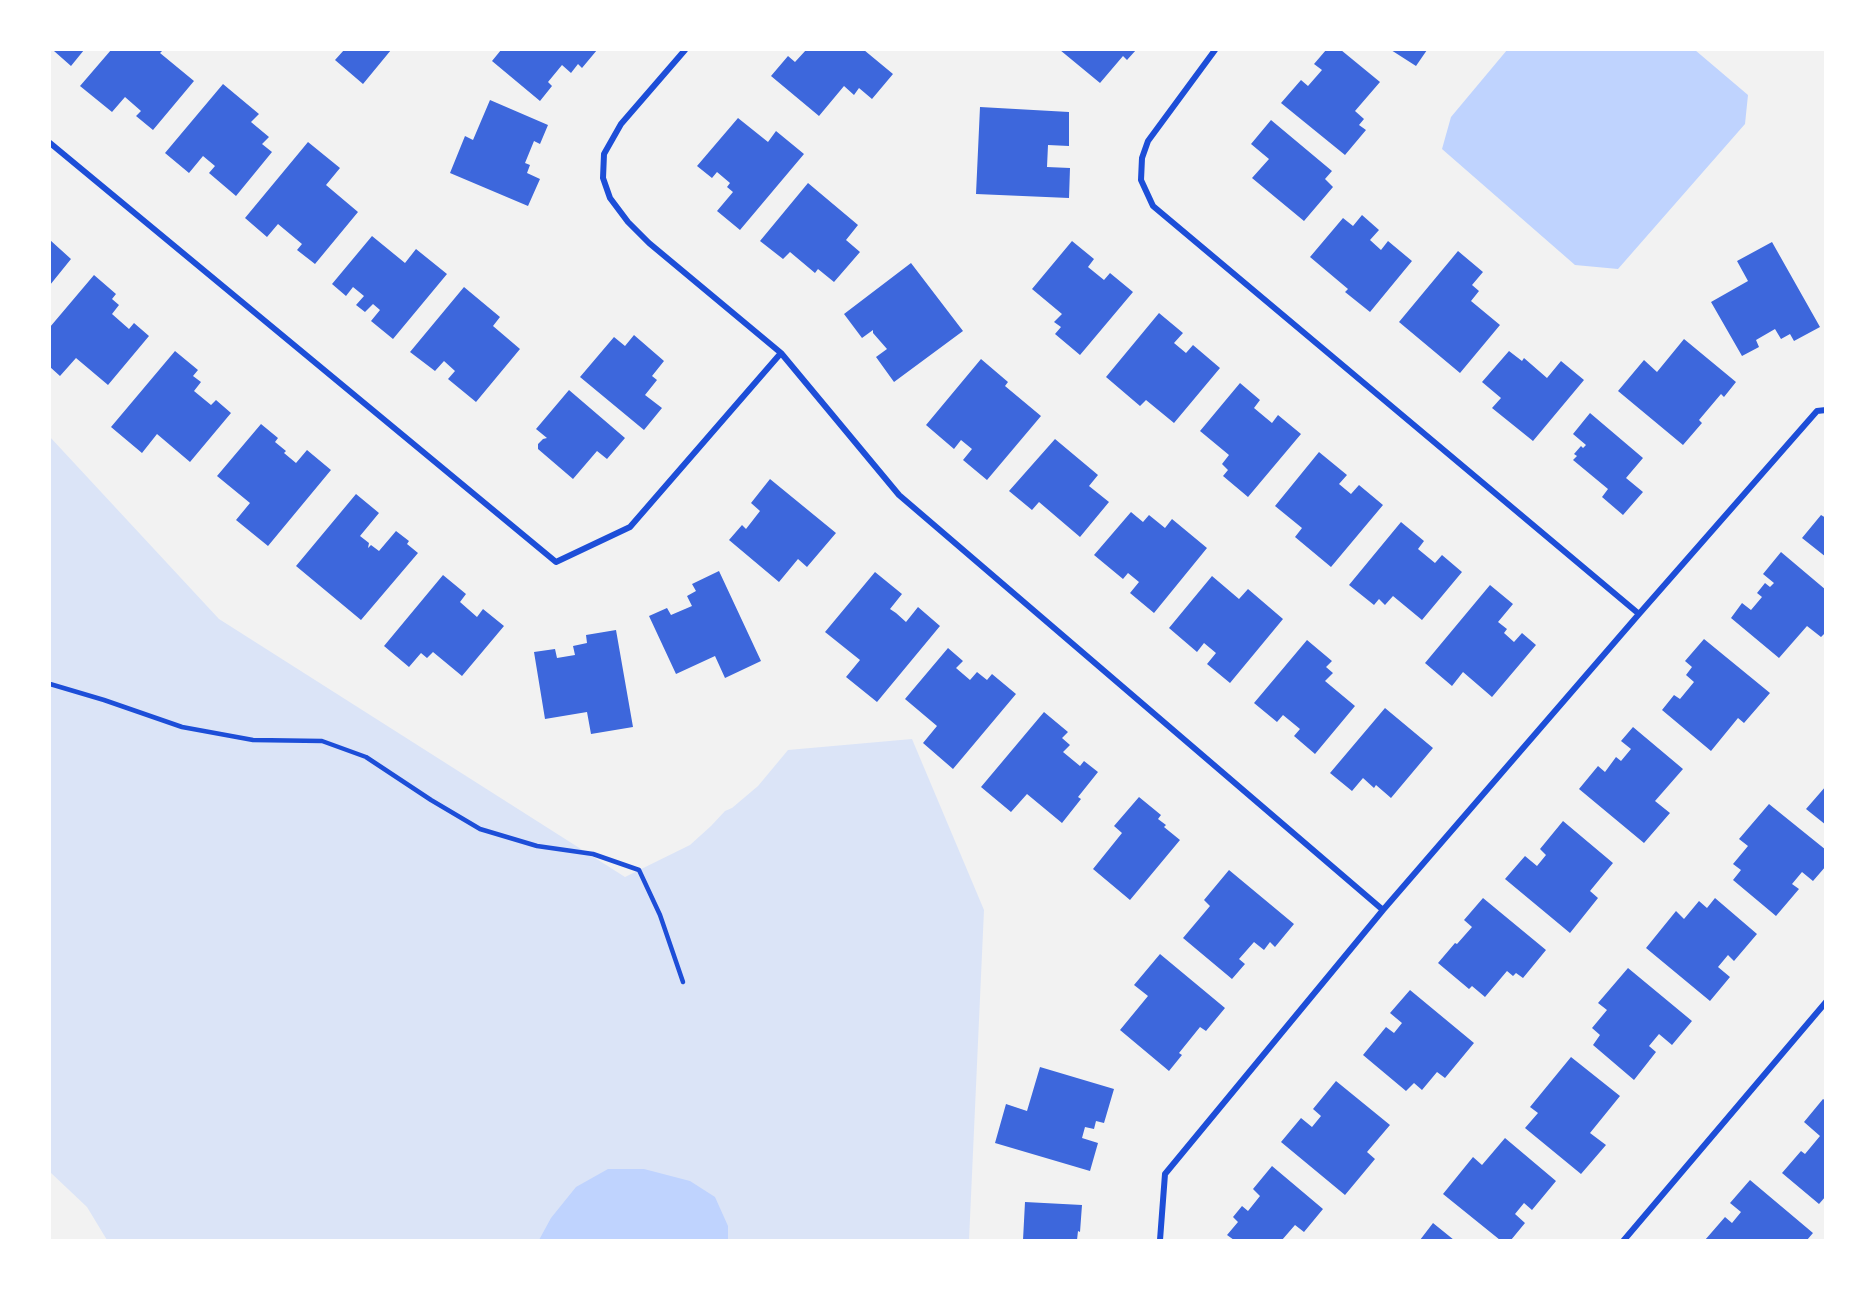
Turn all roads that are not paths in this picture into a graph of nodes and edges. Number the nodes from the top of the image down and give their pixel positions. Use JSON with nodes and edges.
{"nodes":[{"id":1,"x":685,"y":50,"type":"edge"},
{"id":2,"x":1215,"y":50,"type":"edge"},
{"id":3,"x":50,"y":143,"type":"edge"},
{"id":4,"x":781,"y":353,"type":"junction"},
{"id":5,"x":1826,"y":410,"type":"edge"},
{"id":6,"x":1639,"y":614,"type":"junction"},
{"id":7,"x":50,"y":684,"type":"edge"},
{"id":8,"x":1383,"y":910,"type":"junction"},
{"id":9,"x":683,"y":982,"type":"dead end"},
{"id":10,"x":1826,"y":1002,"type":"edge"},
{"id":11,"x":1160,"y":1240,"type":"edge"},
{"id":12,"x":1624,"y":1240,"type":"edge"}],
"edges":[{"from":1,"to":4,"type":"street"},
{"from":2,"to":6,"type":"street"},
{"from":3,"to":4,"type":"street"},
{"from":4,"to":8,"type":"street"},
{"from":5,"to":6,"type":"street"},
{"from":6,"to":8,"type":"street"},
{"from":7,"to":9,"type":"lane"},
{"from":8,"to":11,"type":"street"},
{"from":10,"to":12,"type":"street"}]}
